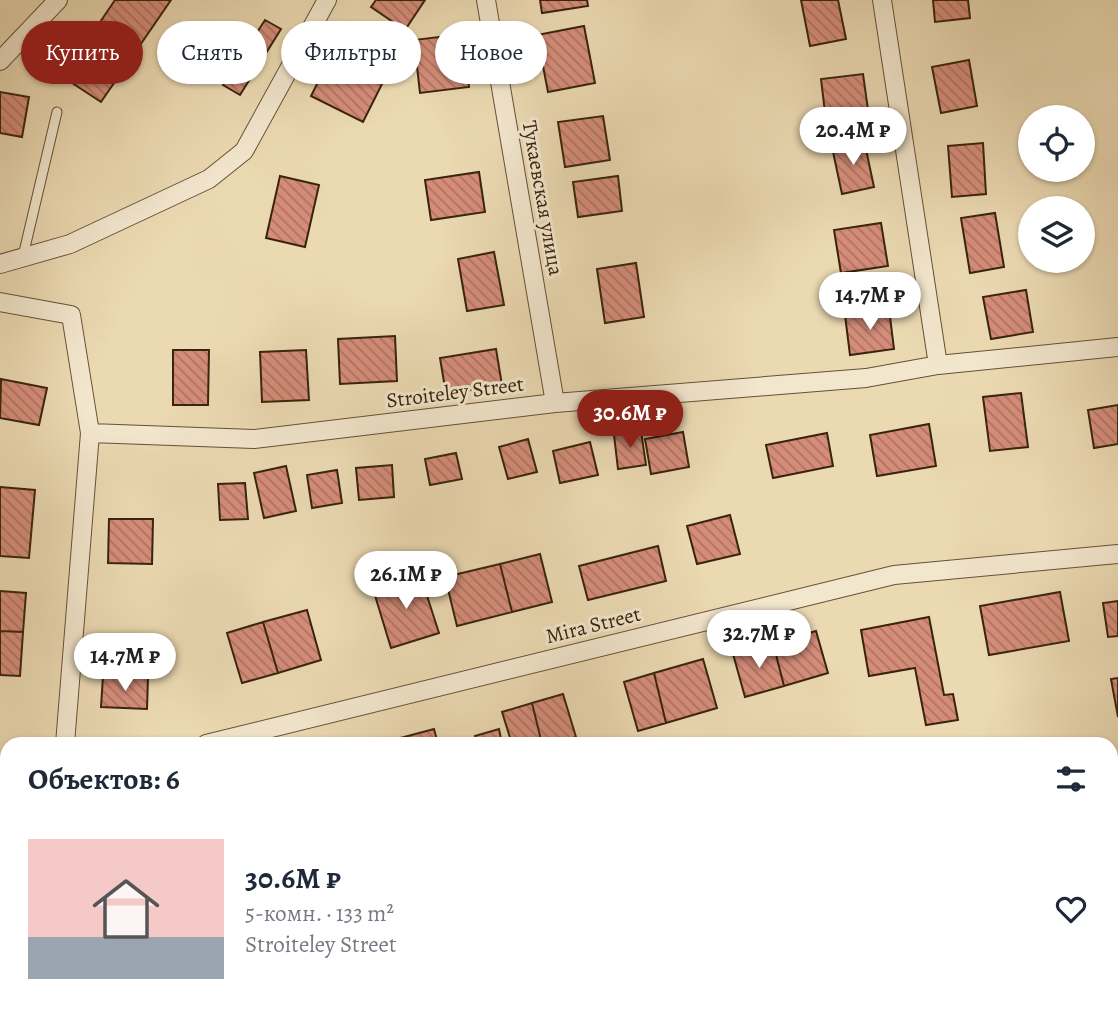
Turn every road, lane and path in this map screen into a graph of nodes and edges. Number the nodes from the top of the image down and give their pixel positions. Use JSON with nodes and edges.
{"nodes":[{"id":1,"x":58,"y":0,"type":"edge"},
{"id":2,"x":327,"y":0,"type":"edge"},
{"id":3,"x":486,"y":0,"type":"edge"},
{"id":4,"x":882,"y":0,"type":"edge"},
{"id":5,"x":0,"y":61,"type":"edge"},
{"id":6,"x":57,"y":112,"type":"dead end"},
{"id":7,"x":22,"y":258,"type":"junction"},
{"id":8,"x":0,"y":264,"type":"edge"},
{"id":9,"x":0,"y":302,"type":"edge"},
{"id":10,"x":1118,"y":347,"type":"edge"},
{"id":11,"x":938,"y":365,"type":"junction"},
{"id":12,"x":555,"y":403,"type":"junction"},
{"id":13,"x":90,"y":433,"type":"junction"},
{"id":14,"x":1118,"y":554,"type":"edge"},
{"id":15,"x":66,"y":737,"type":"edge"},
{"id":16,"x":234,"y":737,"type":"edge"}],
"edges":[{"from":1,"to":5,"type":"street"},
{"from":2,"to":7,"type":"street"},
{"from":3,"to":12,"type":"street","name":"Тукаевская улица"},
{"from":4,"to":11,"type":"street"},
{"from":6,"to":7,"type":"lane"},
{"from":7,"to":8,"type":"street"},
{"from":9,"to":13,"type":"street"},
{"from":10,"to":11,"type":"street","name":"Stroiteley Street"},
{"from":11,"to":12,"type":"street","name":"Stroiteley Street"},
{"from":12,"to":13,"type":"street","name":"Stroiteley Street"},
{"from":13,"to":15,"type":"street"},
{"from":14,"to":16,"type":"street","name":"Mira Street"}]}
